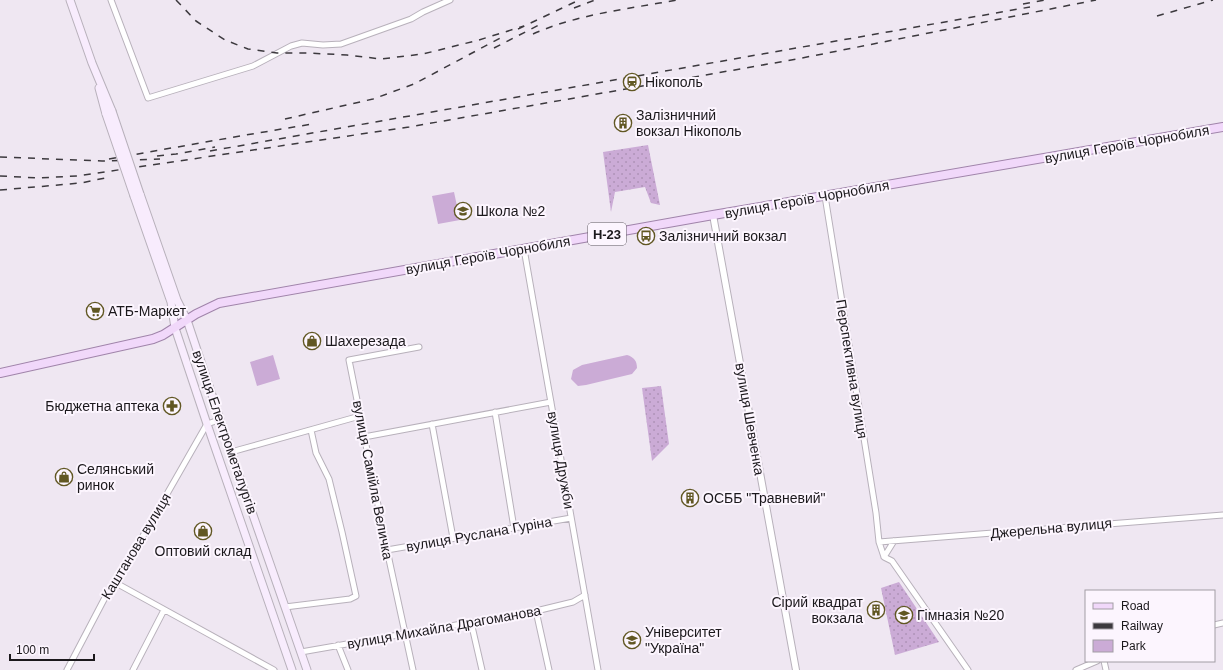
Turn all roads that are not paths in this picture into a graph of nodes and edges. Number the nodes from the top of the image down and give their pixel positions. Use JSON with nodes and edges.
{"nodes":[{"id":1,"x":70,"y":0,"type":"edge"},
{"id":2,"x":111,"y":0,"type":"edge"},
{"id":3,"x":450,"y":0,"type":"edge"},
{"id":4,"x":1223,"y":127,"type":"edge"},
{"id":5,"x":137,"y":195,"type":"junction"},
{"id":6,"x":824,"y":196,"type":"junction"},
{"id":7,"x":713,"y":215,"type":"junction"},
{"id":8,"x":524,"y":249,"type":"junction"},
{"id":9,"x":187,"y":320,"type":"junction"},
{"id":10,"x":175,"y":328,"type":"junction"},
{"id":11,"x":419,"y":347,"type":"dead end"},
{"id":12,"x":0,"y":373,"type":"edge"},
{"id":13,"x":551,"y":402,"type":"junction"},
{"id":14,"x":495,"y":412,"type":"junction"},
{"id":15,"x":360,"y":416,"type":"junction"},
{"id":16,"x":219,"y":420,"type":"junction"},
{"id":17,"x":207,"y":424,"type":"junction"},
{"id":18,"x":432,"y":424,"type":"junction"},
{"id":19,"x":311,"y":430,"type":"junction"},
{"id":20,"x":364,"y":437,"type":"junction"},
{"id":21,"x":231,"y":452,"type":"junction"},
{"id":22,"x":1223,"y":516,"type":"edge"},
{"id":23,"x":571,"y":518,"type":"junction"},
{"id":24,"x":514,"y":528,"type":"junction"},
{"id":25,"x":453,"y":538,"type":"junction"},
{"id":26,"x":894,"y":541,"type":"junction"},
{"id":27,"x":879,"y":542,"type":"junction"},
{"id":28,"x":387,"y":550,"type":"junction"},
{"id":29,"x":884,"y":557,"type":"junction"},
{"id":30,"x":116,"y":583,"type":"junction"},
{"id":31,"x":585,"y":595,"type":"junction"},
{"id":32,"x":285,"y":607,"type":"junction"},
{"id":33,"x":164,"y":610,"type":"junction"},
{"id":34,"x":536,"y":611,"type":"junction"},
{"id":35,"x":471,"y":622,"type":"junction"},
{"id":36,"x":406,"y":634,"type":"junction"},
{"id":37,"x":338,"y":645,"type":"junction"},
{"id":38,"x":301,"y":652,"type":"junction"},
{"id":39,"x":1095,"y":662,"type":"edge"},
{"id":40,"x":67,"y":670,"type":"edge"},
{"id":41,"x":133,"y":670,"type":"edge"},
{"id":42,"x":274,"y":670,"type":"edge"},
{"id":43,"x":292,"y":670,"type":"edge"},
{"id":44,"x":308,"y":670,"type":"edge"},
{"id":45,"x":348,"y":670,"type":"edge"},
{"id":46,"x":414,"y":670,"type":"edge"},
{"id":47,"x":482,"y":670,"type":"edge"},
{"id":48,"x":549,"y":670,"type":"edge"},
{"id":49,"x":598,"y":670,"type":"edge"},
{"id":50,"x":796,"y":670,"type":"edge"},
{"id":51,"x":968,"y":670,"type":"edge"},
{"id":52,"x":1076,"y":670,"type":"edge"}],
"edges":[{"from":1,"to":5,"type":"main road","bridge":true},
{"from":2,"to":3,"type":"street"},
{"from":4,"to":6,"type":"main road","name":"вулиця Героїв Чорнобиля","number":"Н-23"},
{"from":5,"to":9,"type":"main road","name":"вулиця Електрометалургів"},
{"from":5,"to":10,"type":"main road","name":"вулиця Електрометалургів"},
{"from":6,"to":7,"type":"main road","name":"вулиця Героїв Чорнобиля","number":"Н-23"},
{"from":6,"to":27,"type":"street","name":"Перспективна вулиця"},
{"from":7,"to":8,"type":"main road","name":"вулиця Героїв Чорнобиля","number":"Н-23"},
{"from":7,"to":50,"type":"street","name":"вулиця Шевченка"},
{"from":8,"to":9,"type":"main road","name":"вулиця Героїв Чорнобиля","number":"Н-23"},
{"from":8,"to":13,"type":"street","name":"вулиця Дружби"},
{"from":9,"to":10,"type":"main road","name":"вулиця Героїв Чорнобиля","number":"Н-23"},
{"from":9,"to":16,"type":"main road","name":"вулиця Електрометалургів"},
{"from":10,"to":12,"type":"main road","name":"вулиця Героїв Чорнобиля","number":"Н-23"},
{"from":10,"to":17,"type":"main road","name":"вулиця Електрометалургів"},
{"from":11,"to":15,"type":"street","name":"вулиця Самійла Величка"},
{"from":13,"to":14,"type":"street"},
{"from":13,"to":23,"type":"street","name":"вулиця Дружби"},
{"from":14,"to":18,"type":"street"},
{"from":14,"to":24,"type":"street"},
{"from":15,"to":19,"type":"street"},
{"from":15,"to":20,"type":"street","name":"вулиця Самійла Величка"},
{"from":16,"to":17,"type":"street"},
{"from":16,"to":21,"type":"main road","name":"вулиця Електрометалургів"},
{"from":17,"to":30,"type":"street","name":"Каштанова вулиця"},
{"from":17,"to":43,"type":"main road","name":"вулиця Електрометалургів"},
{"from":18,"to":20,"type":"street"},
{"from":18,"to":25,"type":"street"},
{"from":19,"to":21,"type":"street"},
{"from":19,"to":32,"type":"street"},
{"from":20,"to":28,"type":"street","name":"вулиця Самійла Величка"},
{"from":21,"to":32,"type":"main road","name":"вулиця Електрометалургів"},
{"from":22,"to":26,"type":"street","name":"Джерельна вулиця"},
{"from":23,"to":24,"type":"street","name":"вулиця Руслана Гуріна"},
{"from":23,"to":31,"type":"street","name":"вулиця Дружби"},
{"from":24,"to":25,"type":"street","name":"вулиця Руслана Гуріна"},
{"from":25,"to":28,"type":"street","name":"вулиця Руслана Гуріна"},
{"from":26,"to":27,"type":"street","name":"Джерельна вулиця"},
{"from":26,"to":29,"type":"street"},
{"from":27,"to":29,"type":"street","name":"Перспективна вулиця"},
{"from":28,"to":36,"type":"street","name":"вулиця Самійла Величка"},
{"from":29,"to":51,"type":"street"},
{"from":30,"to":33,"type":"street"},
{"from":30,"to":40,"type":"street","name":"Каштанова вулиця"},
{"from":31,"to":34,"type":"street","name":"вулиця Михайла Драгоманова"},
{"from":31,"to":49,"type":"street","name":"вулиця Дружби"},
{"from":32,"to":38,"type":"main road","name":"вулиця Електрометалургів"},
{"from":33,"to":41,"type":"street"},
{"from":33,"to":42,"type":"street"},
{"from":34,"to":35,"type":"street","name":"вулиця Михайла Драгоманова"},
{"from":34,"to":48,"type":"street"},
{"from":35,"to":36,"type":"street","name":"вулиця Михайла Драгоманова"},
{"from":35,"to":47,"type":"street"},
{"from":36,"to":37,"type":"street","name":"вулиця Михайла Драгоманова"},
{"from":36,"to":46,"type":"street","name":"вулиця Самійла Величка"},
{"from":37,"to":38,"type":"street","name":"вулиця Михайла Драгоманова"},
{"from":37,"to":45,"type":"street"},
{"from":38,"to":44,"type":"main road","name":"вулиця Електрометалургів"},
{"from":39,"to":52,"type":"street"}]}
